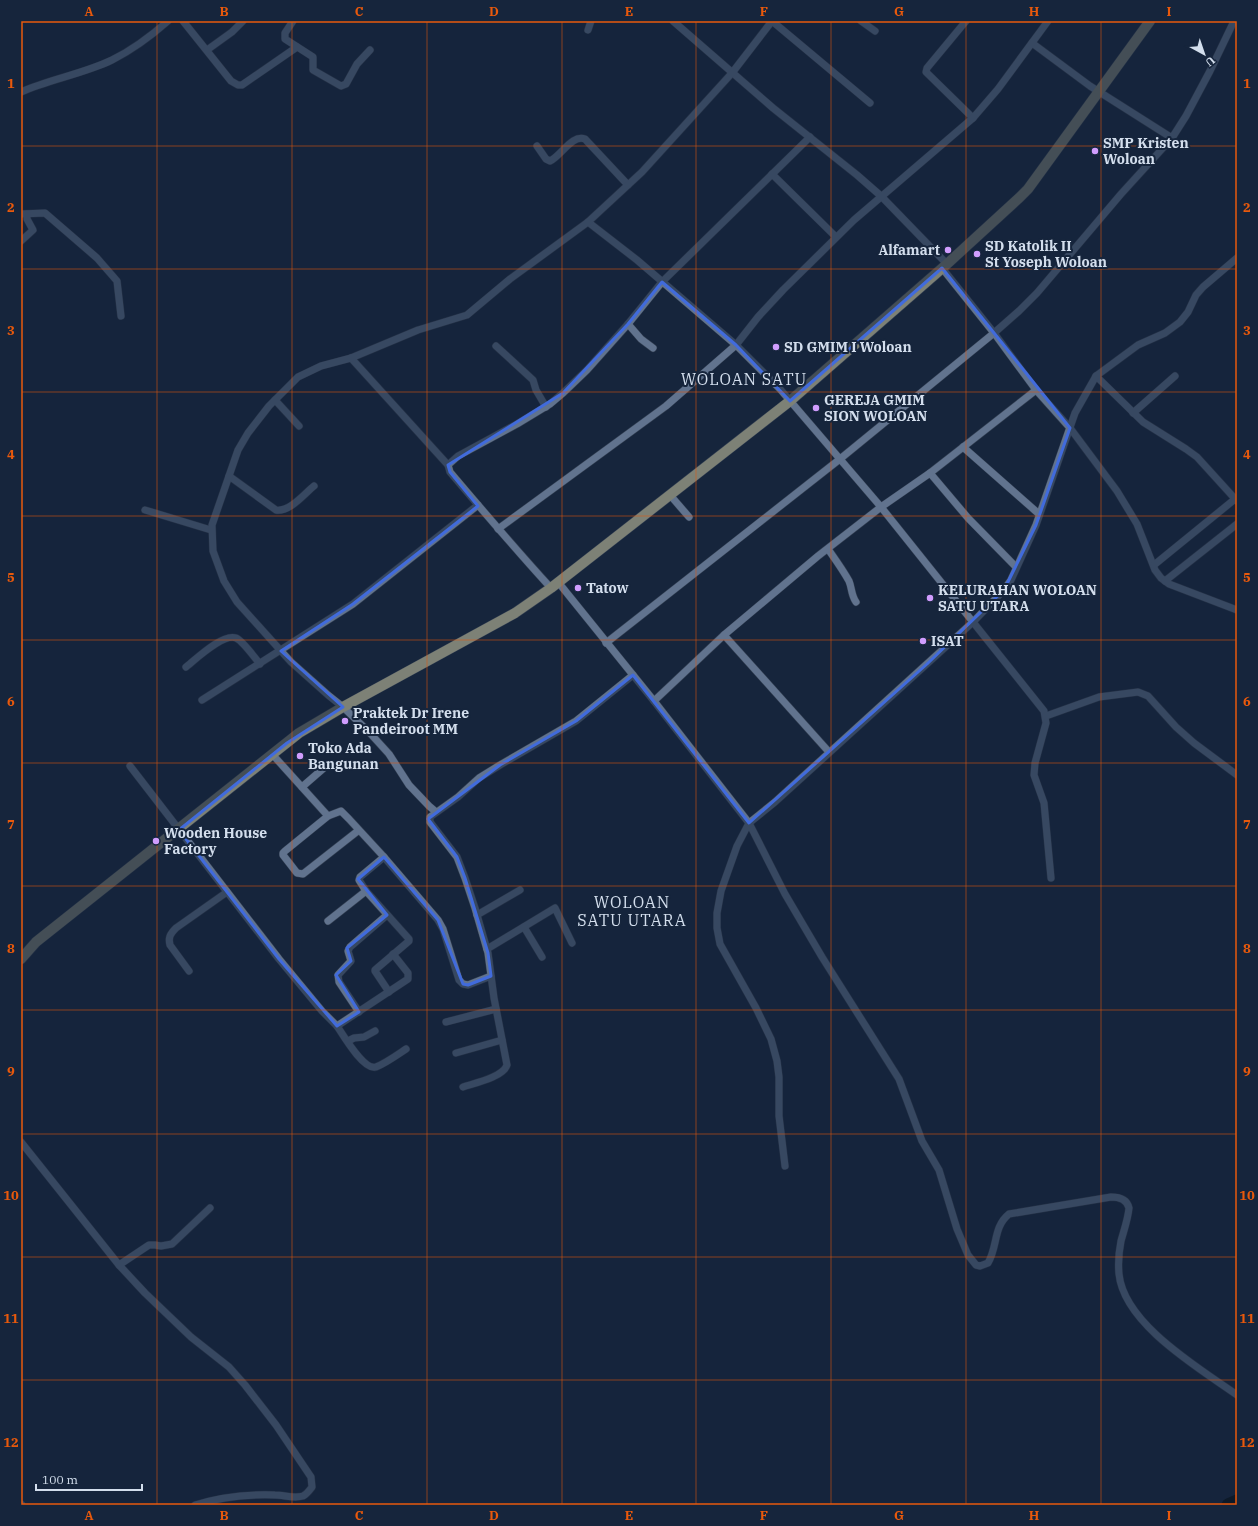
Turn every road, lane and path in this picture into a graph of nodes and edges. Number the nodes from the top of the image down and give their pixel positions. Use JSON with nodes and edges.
{"nodes":[{"id":1,"x":168,"y":21,"type":"edge"},
{"id":2,"x":183,"y":21,"type":"edge"},
{"id":3,"x":243,"y":21,"type":"edge"},
{"id":4,"x":293,"y":21,"type":"edge"},
{"id":5,"x":591,"y":21,"type":"edge"},
{"id":6,"x":673,"y":21,"type":"edge"},
{"id":7,"x":772,"y":21,"type":"edge"},
{"id":8,"x":861,"y":21,"type":"edge"},
{"id":9,"x":966,"y":21,"type":"edge"},
{"id":10,"x":1048,"y":21,"type":"edge"},
{"id":11,"x":1150,"y":21,"type":"edge"},
{"id":12,"x":1234,"y":21,"type":"edge"},
{"id":13,"x":588,"y":30,"type":"dead end"},
{"id":14,"x":875,"y":31,"type":"dead end"},
{"id":15,"x":1032,"y":43,"type":"junction"},
{"id":16,"x":297,"y":47,"type":"junction"},
{"id":17,"x":207,"y":50,"type":"junction"},
{"id":18,"x":370,"y":50,"type":"dead end"},
{"id":19,"x":732,"y":73,"type":"junction"},
{"id":20,"x":1099,"y":91,"type":"junction"},
{"id":21,"x":21,"y":92,"type":"edge"},
{"id":22,"x":870,"y":103,"type":"dead end"},
{"id":23,"x":973,"y":118,"type":"junction"},
{"id":24,"x":810,"y":137,"type":"junction"},
{"id":25,"x":1172,"y":138,"type":"junction"},
{"id":26,"x":537,"y":146,"type":"dead end"},
{"id":27,"x":772,"y":174,"type":"junction"},
{"id":28,"x":628,"y":185,"type":"junction"},
{"id":29,"x":881,"y":196,"type":"junction"},
{"id":30,"x":24,"y":214,"type":"edge"},
{"id":31,"x":588,"y":222,"type":"junction"},
{"id":32,"x":836,"y":237,"type":"junction"},
{"id":33,"x":21,"y":241,"type":"edge"},
{"id":34,"x":1237,"y":258,"type":"edge"},
{"id":35,"x":944,"y":266,"type":"junction"},
{"id":36,"x":662,"y":282,"type":"junction"},
{"id":37,"x":121,"y":316,"type":"dead end"},
{"id":38,"x":628,"y":324,"type":"junction"},
{"id":39,"x":994,"y":333,"type":"junction"},
{"id":40,"x":736,"y":345,"type":"junction"},
{"id":41,"x":496,"y":346,"type":"dead end"},
{"id":42,"x":654,"y":348,"type":"dead end"},
{"id":43,"x":351,"y":358,"type":"junction"},
{"id":44,"x":1096,"y":376,"type":"junction"},
{"id":45,"x":1175,"y":376,"type":"dead end"},
{"id":46,"x":1036,"y":390,"type":"junction"},
{"id":47,"x":275,"y":400,"type":"junction"},
{"id":48,"x":790,"y":401,"type":"junction"},
{"id":49,"x":546,"y":407,"type":"junction"},
{"id":50,"x":1133,"y":413,"type":"junction"},
{"id":51,"x":299,"y":426,"type":"dead end"},
{"id":52,"x":1070,"y":428,"type":"junction"},
{"id":53,"x":963,"y":448,"type":"junction"},
{"id":54,"x":840,"y":459,"type":"junction"},
{"id":55,"x":448,"y":465,"type":"junction"},
{"id":56,"x":930,"y":473,"type":"junction"},
{"id":57,"x":230,"y":476,"type":"junction"},
{"id":58,"x":314,"y":486,"type":"dead end"},
{"id":59,"x":670,"y":494,"type":"junction"},
{"id":60,"x":1236,"y":500,"type":"edge"},
{"id":61,"x":478,"y":505,"type":"junction"},
{"id":62,"x":881,"y":507,"type":"junction"},
{"id":63,"x":145,"y":510,"type":"dead end"},
{"id":64,"x":1039,"y":514,"type":"junction"},
{"id":65,"x":689,"y":517,"type":"dead end"},
{"id":66,"x":1237,"y":524,"type":"edge"},
{"id":67,"x":498,"y":529,"type":"junction"},
{"id":68,"x":212,"y":530,"type":"junction"},
{"id":69,"x":828,"y":549,"type":"junction"},
{"id":70,"x":1154,"y":566,"type":"junction"},
{"id":71,"x":1016,"y":567,"type":"junction"},
{"id":72,"x":1165,"y":581,"type":"junction"},
{"id":73,"x":555,"y":585,"type":"junction"},
{"id":74,"x":856,"y":602,"type":"dead end"},
{"id":75,"x":1237,"y":610,"type":"edge"},
{"id":76,"x":973,"y":622,"type":"junction"},
{"id":77,"x":724,"y":636,"type":"junction"},
{"id":78,"x":606,"y":643,"type":"junction"},
{"id":79,"x":281,"y":650,"type":"junction"},
{"id":80,"x":260,"y":664,"type":"junction"},
{"id":81,"x":186,"y":667,"type":"dead end"},
{"id":82,"x":633,"y":675,"type":"junction"},
{"id":83,"x":202,"y":700,"type":"dead end"},
{"id":84,"x":654,"y":701,"type":"junction"},
{"id":85,"x":344,"y":707,"type":"junction"},
{"id":86,"x":1046,"y":716,"type":"junction"},
{"id":87,"x":830,"y":752,"type":"junction"},
{"id":88,"x":272,"y":754,"type":"junction"},
{"id":89,"x":130,"y":766,"type":"dead end"},
{"id":90,"x":325,"y":768,"type":"dead end"},
{"id":91,"x":1237,"y":775,"type":"edge"},
{"id":92,"x":302,"y":787,"type":"junction"},
{"id":93,"x":436,"y":812,"type":"junction"},
{"id":94,"x":328,"y":816,"type":"junction"},
{"id":95,"x":749,"y":823,"type":"junction"},
{"id":96,"x":179,"y":830,"type":"junction"},
{"id":97,"x":359,"y":830,"type":"junction"},
{"id":98,"x":384,"y":857,"type":"junction"},
{"id":99,"x":1051,"y":878,"type":"dead end"},
{"id":100,"x":520,"y":890,"type":"dead end"},
{"id":101,"x":366,"y":891,"type":"junction"},
{"id":102,"x":227,"y":892,"type":"junction"},
{"id":103,"x":387,"y":915,"type":"junction"},
{"id":104,"x":477,"y":915,"type":"junction"},
{"id":105,"x":328,"y":921,"type":"dead end"},
{"id":106,"x":524,"y":927,"type":"junction"},
{"id":107,"x":572,"y":943,"type":"dead end"},
{"id":108,"x":487,"y":949,"type":"junction"},
{"id":109,"x":393,"y":954,"type":"junction"},
{"id":110,"x":542,"y":957,"type":"dead end"},
{"id":111,"x":21,"y":959,"type":"edge"},
{"id":112,"x":189,"y":971,"type":"dead end"},
{"id":113,"x":491,"y":976,"type":"junction"},
{"id":114,"x":389,"y":992,"type":"junction"},
{"id":115,"x":496,"y":1010,"type":"junction"},
{"id":116,"x":359,"y":1012,"type":"junction"},
{"id":117,"x":446,"y":1022,"type":"dead end"},
{"id":118,"x":337,"y":1026,"type":"junction"},
{"id":119,"x":375,"y":1031,"type":"dead end"},
{"id":120,"x":502,"y":1040,"type":"junction"},
{"id":121,"x":348,"y":1042,"type":"junction"},
{"id":122,"x":406,"y":1049,"type":"dead end"},
{"id":123,"x":456,"y":1053,"type":"dead end"},
{"id":124,"x":463,"y":1088,"type":"dead end"},
{"id":125,"x":21,"y":1142,"type":"edge"},
{"id":126,"x":785,"y":1166,"type":"dead end"},
{"id":127,"x":210,"y":1208,"type":"dead end"},
{"id":128,"x":119,"y":1265,"type":"junction"},
{"id":129,"x":1237,"y":1395,"type":"edge"},
{"id":130,"x":195,"y":1505,"type":"edge"}],
"edges":[{"from":1,"to":21,"type":"street"},
{"from":2,"to":17,"type":"street"},
{"from":3,"to":17,"type":"street"},
{"from":4,"to":16,"type":"street"},
{"from":5,"to":13,"type":"street"},
{"from":6,"to":19,"type":"street"},
{"from":7,"to":19,"type":"street"},
{"from":7,"to":22,"type":"street"},
{"from":8,"to":14,"type":"street"},
{"from":9,"to":23,"type":"street"},
{"from":10,"to":15,"type":"street"},
{"from":11,"to":20,"type":"main road"},
{"from":12,"to":25,"type":"street"},
{"from":15,"to":20,"type":"street"},
{"from":15,"to":23,"type":"street"},
{"from":16,"to":17,"type":"street"},
{"from":16,"to":18,"type":"street"},
{"from":19,"to":24,"type":"street"},
{"from":19,"to":28,"type":"street"},
{"from":20,"to":25,"type":"street"},
{"from":20,"to":35,"type":"main road"},
{"from":23,"to":29,"type":"street"},
{"from":24,"to":27,"type":"street"},
{"from":24,"to":29,"type":"street"},
{"from":25,"to":39,"type":"street"},
{"from":26,"to":28,"type":"street"},
{"from":27,"to":32,"type":"street"},
{"from":27,"to":36,"type":"street"},
{"from":28,"to":31,"type":"street"},
{"from":29,"to":32,"type":"street"},
{"from":29,"to":35,"type":"street"},
{"from":30,"to":33,"type":"street"},
{"from":30,"to":37,"type":"street"},
{"from":31,"to":36,"type":"street"},
{"from":31,"to":43,"type":"street"},
{"from":32,"to":40,"type":"street"},
{"from":34,"to":44,"type":"street"},
{"from":35,"to":39,"type":"street"},
{"from":35,"to":48,"type":"main road"},
{"from":36,"to":38,"type":"street"},
{"from":36,"to":40,"type":"street"},
{"from":38,"to":42,"type":"street"},
{"from":38,"to":49,"type":"street"},
{"from":39,"to":46,"type":"street"},
{"from":39,"to":54,"type":"street"},
{"from":40,"to":48,"type":"street"},
{"from":40,"to":67,"type":"street"},
{"from":41,"to":49,"type":"street"},
{"from":43,"to":47,"type":"street"},
{"from":43,"to":55,"type":"street"},
{"from":44,"to":50,"type":"street"},
{"from":44,"to":52,"type":"street"},
{"from":45,"to":50,"type":"street"},
{"from":46,"to":52,"type":"street"},
{"from":46,"to":53,"type":"street"},
{"from":47,"to":51,"type":"street"},
{"from":47,"to":57,"type":"street"},
{"from":48,"to":54,"type":"street"},
{"from":48,"to":59,"type":"main road"},
{"from":49,"to":55,"type":"street"},
{"from":50,"to":60,"type":"street"},
{"from":52,"to":64,"type":"street"},
{"from":52,"to":70,"type":"street"},
{"from":53,"to":56,"type":"street"},
{"from":53,"to":64,"type":"street"},
{"from":54,"to":62,"type":"street"},
{"from":54,"to":78,"type":"street"},
{"from":55,"to":61,"type":"street"},
{"from":56,"to":62,"type":"street"},
{"from":56,"to":71,"type":"street"},
{"from":57,"to":58,"type":"street"},
{"from":57,"to":68,"type":"street"},
{"from":59,"to":65,"type":"street"},
{"from":59,"to":73,"type":"main road"},
{"from":60,"to":70,"type":"street"},
{"from":61,"to":67,"type":"street"},
{"from":61,"to":79,"type":"street"},
{"from":62,"to":69,"type":"street"},
{"from":62,"to":76,"type":"street"},
{"from":63,"to":68,"type":"street"},
{"from":64,"to":71,"type":"street"},
{"from":66,"to":72,"type":"street"},
{"from":67,"to":73,"type":"street"},
{"from":68,"to":79,"type":"street"},
{"from":69,"to":74,"type":"street"},
{"from":69,"to":77,"type":"street"},
{"from":70,"to":72,"type":"street"},
{"from":71,"to":76,"type":"street"},
{"from":72,"to":75,"type":"street"},
{"from":73,"to":78,"type":"street"},
{"from":73,"to":85,"type":"main road"},
{"from":76,"to":86,"type":"street"},
{"from":76,"to":87,"type":"street"},
{"from":77,"to":84,"type":"street"},
{"from":77,"to":87,"type":"street"},
{"from":78,"to":82,"type":"street"},
{"from":79,"to":80,"type":"street"},
{"from":79,"to":85,"type":"street"},
{"from":80,"to":81,"type":"street"},
{"from":80,"to":83,"type":"street"},
{"from":82,"to":84,"type":"street"},
{"from":82,"to":93,"type":"street"},
{"from":84,"to":95,"type":"street"},
{"from":85,"to":88,"type":"main road"},
{"from":85,"to":93,"type":"street"},
{"from":86,"to":91,"type":"street"},
{"from":86,"to":99,"type":"street"},
{"from":87,"to":95,"type":"street"},
{"from":88,"to":92,"type":"street"},
{"from":88,"to":96,"type":"main road"},
{"from":89,"to":96,"type":"street"},
{"from":90,"to":92,"type":"street"},
{"from":92,"to":94,"type":"street"},
{"from":93,"to":104,"type":"street"},
{"from":94,"to":97,"type":"street"},
{"from":94,"to":97,"type":"street"},
{"from":95,"to":126,"type":"street"},
{"from":95,"to":129,"type":"street"},
{"from":96,"to":102,"type":"street"},
{"from":96,"to":111,"type":"main road"},
{"from":97,"to":98,"type":"street"},
{"from":98,"to":101,"type":"street"},
{"from":98,"to":113,"type":"street"},
{"from":100,"to":104,"type":"street"},
{"from":101,"to":103,"type":"street"},
{"from":101,"to":105,"type":"street"},
{"from":102,"to":112,"type":"street"},
{"from":102,"to":118,"type":"street"},
{"from":103,"to":109,"type":"street"},
{"from":103,"to":116,"type":"street"},
{"from":104,"to":108,"type":"street"},
{"from":106,"to":107,"type":"street"},
{"from":106,"to":108,"type":"street"},
{"from":106,"to":110,"type":"street"},
{"from":108,"to":113,"type":"street"},
{"from":109,"to":114,"type":"street"},
{"from":109,"to":114,"type":"street"},
{"from":113,"to":115,"type":"street"},
{"from":114,"to":116,"type":"street"},
{"from":115,"to":117,"type":"street"},
{"from":115,"to":120,"type":"street"},
{"from":116,"to":118,"type":"street"},
{"from":118,"to":121,"type":"street"},
{"from":119,"to":121,"type":"street"},
{"from":120,"to":123,"type":"street"},
{"from":120,"to":124,"type":"street"},
{"from":121,"to":122,"type":"street"},
{"from":125,"to":128,"type":"street"},
{"from":127,"to":128,"type":"street"},
{"from":128,"to":130,"type":"street"}]}
